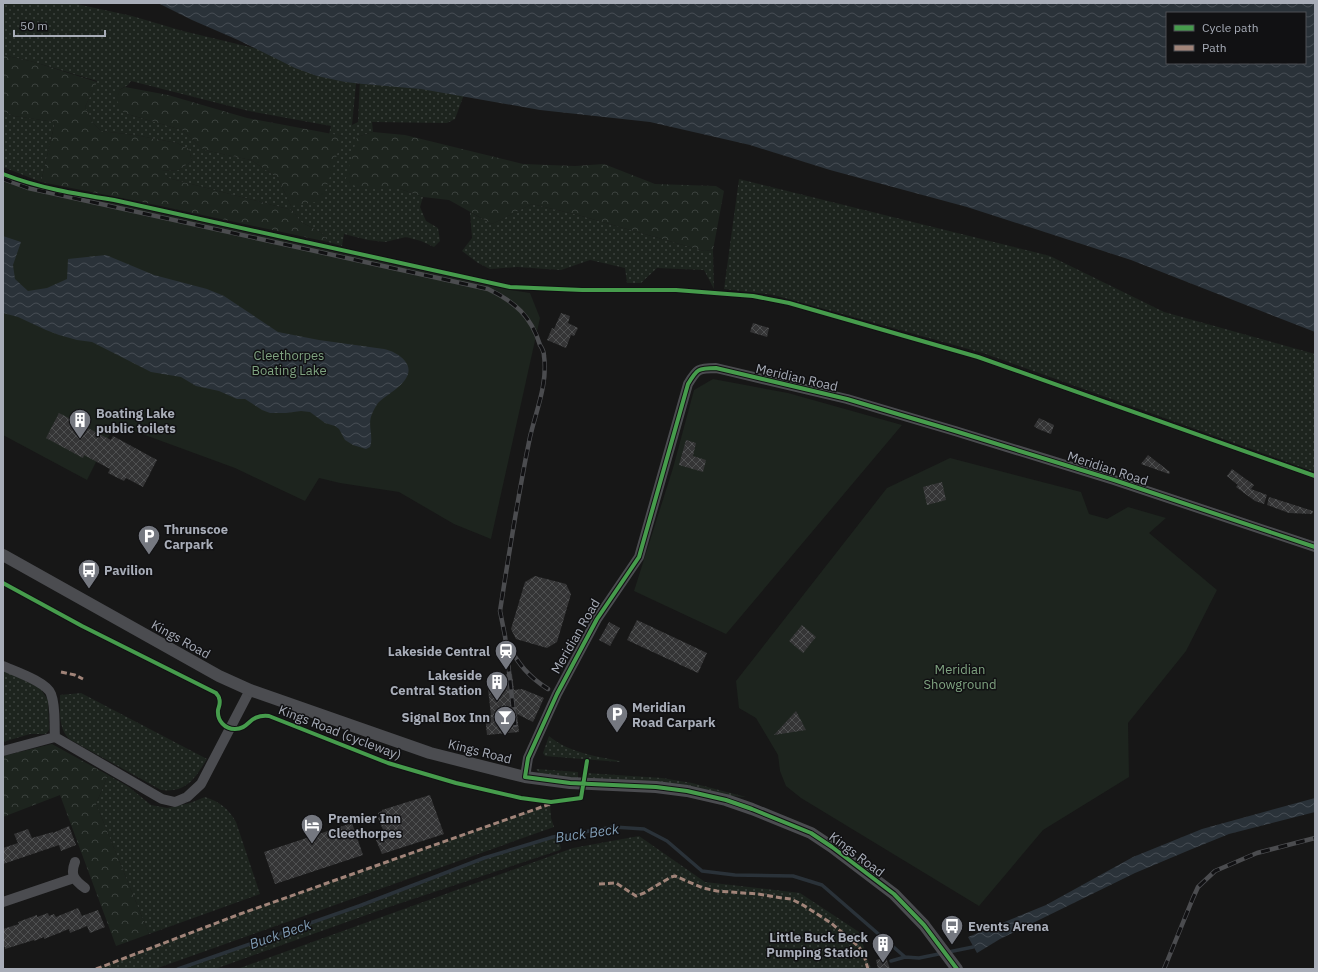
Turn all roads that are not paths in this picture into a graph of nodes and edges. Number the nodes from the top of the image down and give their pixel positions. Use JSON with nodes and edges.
{"nodes":[{"id":1,"x":1315,"y":547,"type":"edge"},
{"id":2,"x":3,"y":555,"type":"edge"},
{"id":3,"x":3,"y":666,"type":"edge"},
{"id":4,"x":250,"y":690,"type":"junction"},
{"id":5,"x":55,"y":738,"type":"junction"},
{"id":6,"x":3,"y":751,"type":"edge"},
{"id":7,"x":525,"y":777,"type":"junction"},
{"id":8,"x":76,"y":862,"type":"dead end"},
{"id":9,"x":74,"y":878,"type":"junction"},
{"id":10,"x":85,"y":888,"type":"dead end"},
{"id":11,"x":3,"y":902,"type":"edge"},
{"id":12,"x":954,"y":964,"type":"edge"}],
"edges":[{"from":1,"to":7,"type":"street","name":"Meridian Road"},
{"from":2,"to":4,"type":"street","name":"Kings Road"},
{"from":3,"to":5,"type":"street"},
{"from":4,"to":5,"type":"street"},
{"from":4,"to":7,"type":"street","name":"Kings Road"},
{"from":5,"to":6,"type":"street"},
{"from":7,"to":12,"type":"street","name":"Kings Road"},
{"from":8,"to":9,"type":"street"},
{"from":9,"to":10,"type":"street"},
{"from":9,"to":11,"type":"street"}]}
